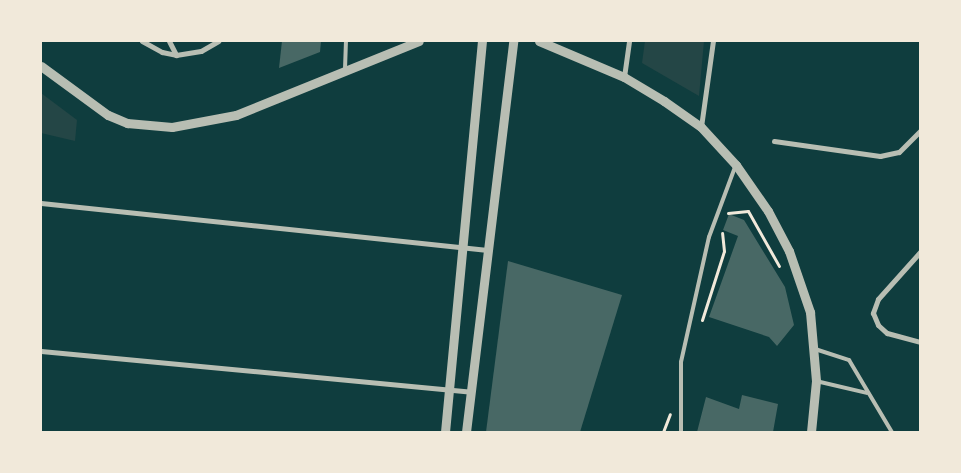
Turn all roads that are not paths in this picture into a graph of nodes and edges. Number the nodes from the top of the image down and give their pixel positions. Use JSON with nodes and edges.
{"nodes":[{"id":1,"x":142,"y":41,"type":"edge"},
{"id":2,"x":169,"y":41,"type":"edge"},
{"id":3,"x":218,"y":41,"type":"edge"},
{"id":4,"x":346,"y":41,"type":"edge"},
{"id":5,"x":419,"y":41,"type":"edge"},
{"id":6,"x":482,"y":41,"type":"edge"},
{"id":7,"x":513,"y":41,"type":"edge"},
{"id":8,"x":539,"y":41,"type":"edge"},
{"id":9,"x":629,"y":41,"type":"edge"},
{"id":10,"x":713,"y":41,"type":"edge"},
{"id":11,"x":550,"y":43,"type":"edge"},
{"id":12,"x":176,"y":55,"type":"junction"},
{"id":13,"x":41,"y":66,"type":"edge"},
{"id":14,"x":345,"y":70,"type":"junction"},
{"id":15,"x":624,"y":77,"type":"junction"},
{"id":16,"x":701,"y":127,"type":"junction"},
{"id":17,"x":920,"y":131,"type":"edge"},
{"id":18,"x":774,"y":141,"type":"dead end"},
{"id":19,"x":736,"y":164,"type":"junction"},
{"id":20,"x":41,"y":202,"type":"edge"},
{"id":21,"x":464,"y":248,"type":"junction"},
{"id":22,"x":489,"y":250,"type":"junction"},
{"id":23,"x":920,"y":252,"type":"edge"},
{"id":24,"x":920,"y":342,"type":"edge"},
{"id":25,"x":815,"y":348,"type":"junction"},
{"id":26,"x":41,"y":350,"type":"edge"},
{"id":27,"x":816,"y":381,"type":"junction"},
{"id":28,"x":449,"y":390,"type":"junction"},
{"id":29,"x":471,"y":392,"type":"junction"},
{"id":30,"x":868,"y":393,"type":"junction"},
{"id":31,"x":445,"y":432,"type":"edge"},
{"id":32,"x":466,"y":432,"type":"edge"},
{"id":33,"x":681,"y":432,"type":"edge"},
{"id":34,"x":811,"y":432,"type":"edge"},
{"id":35,"x":892,"y":432,"type":"edge"}],
"edges":[{"from":1,"to":12,"type":"street"},
{"from":2,"to":12,"type":"street"},
{"from":3,"to":12,"type":"street"},
{"from":4,"to":14,"type":"lane"},
{"from":5,"to":14,"type":"street"},
{"from":6,"to":21,"type":"street"},
{"from":7,"to":22,"type":"street"},
{"from":8,"to":11,"type":"street"},
{"from":9,"to":15,"type":"street"},
{"from":10,"to":16,"type":"street"},
{"from":11,"to":15,"type":"street"},
{"from":13,"to":14,"type":"street"},
{"from":15,"to":16,"type":"street"},
{"from":16,"to":19,"type":"street"},
{"from":17,"to":18,"type":"street"},
{"from":19,"to":25,"type":"street"},
{"from":19,"to":33,"type":"lane"},
{"from":20,"to":21,"type":"street"},
{"from":21,"to":22,"type":"street"},
{"from":21,"to":28,"type":"street"},
{"from":22,"to":29,"type":"street"},
{"from":23,"to":24,"type":"street"},
{"from":25,"to":27,"type":"street"},
{"from":25,"to":30,"type":"lane"},
{"from":26,"to":28,"type":"street"},
{"from":27,"to":30,"type":"lane"},
{"from":27,"to":34,"type":"street"},
{"from":28,"to":29,"type":"street"},
{"from":28,"to":31,"type":"street"},
{"from":29,"to":32,"type":"street"},
{"from":30,"to":35,"type":"lane"}]}
